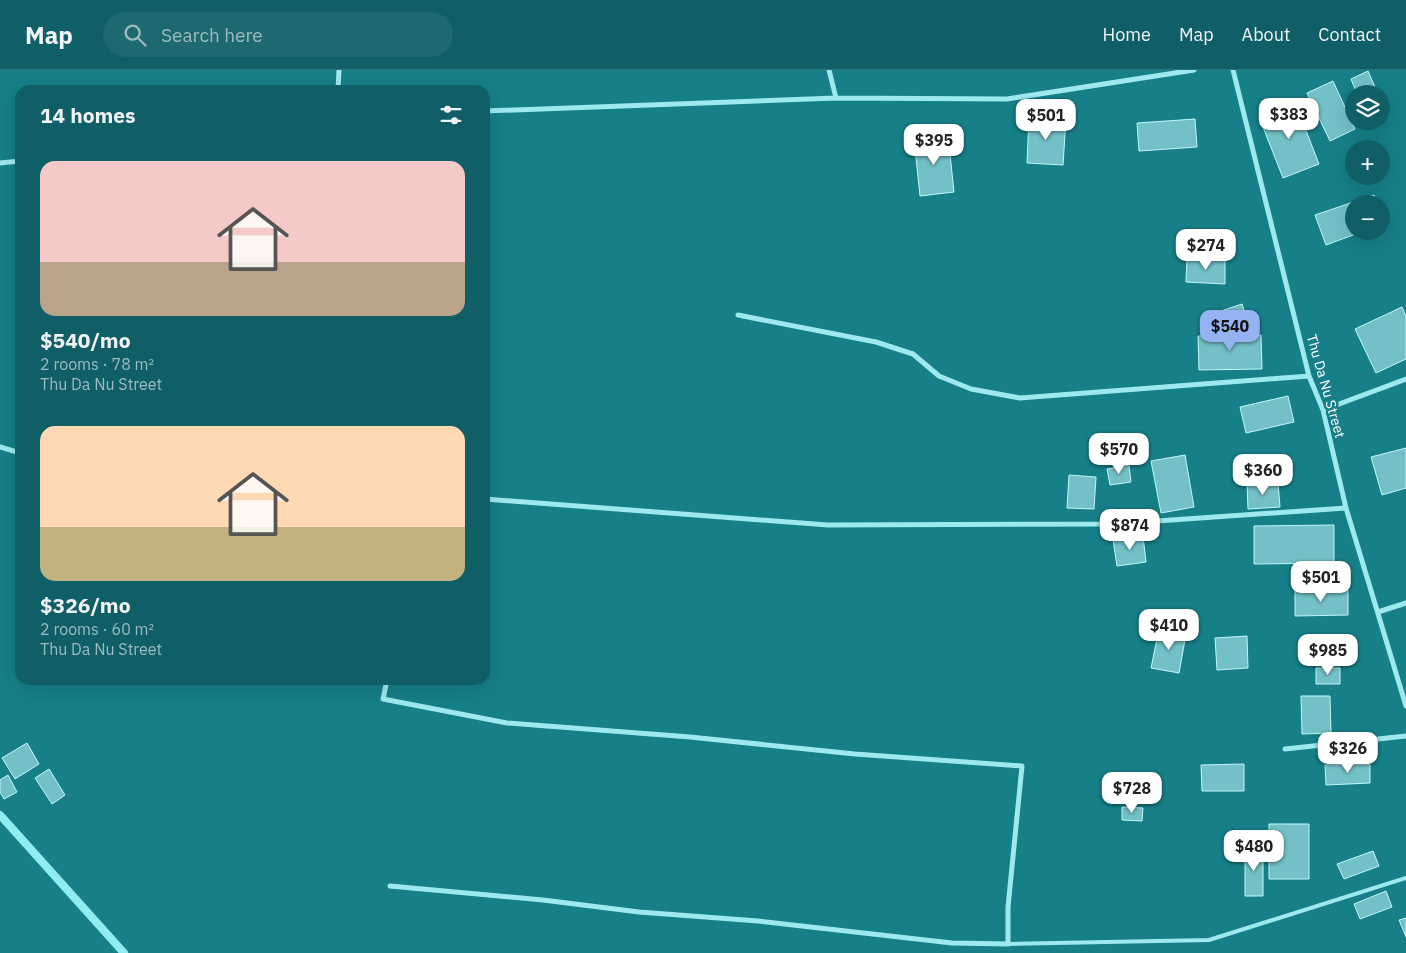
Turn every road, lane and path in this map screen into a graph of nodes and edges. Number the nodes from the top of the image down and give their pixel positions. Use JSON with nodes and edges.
{"nodes":[{"id":1,"x":339,"y":70,"type":"edge"},
{"id":2,"x":829,"y":70,"type":"edge"},
{"id":3,"x":1194,"y":70,"type":"edge"},
{"id":4,"x":1233,"y":70,"type":"edge"},
{"id":5,"x":338,"y":85,"type":"edge"},
{"id":6,"x":836,"y":98,"type":"junction"},
{"id":7,"x":490,"y":111,"type":"edge"},
{"id":8,"x":15,"y":162,"type":"edge"},
{"id":9,"x":0,"y":164,"type":"edge"},
{"id":10,"x":738,"y":315,"type":"dead end"},
{"id":11,"x":1309,"y":376,"type":"junction"},
{"id":12,"x":1406,"y":379,"type":"edge"},
{"id":13,"x":1323,"y":410,"type":"junction"},
{"id":14,"x":0,"y":447,"type":"edge"},
{"id":15,"x":15,"y":452,"type":"edge"},
{"id":16,"x":490,"y":499,"type":"edge"},
{"id":17,"x":1346,"y":508,"type":"junction"},
{"id":18,"x":1406,"y":603,"type":"edge"},
{"id":19,"x":1378,"y":612,"type":"junction"},
{"id":20,"x":386,"y":685,"type":"edge"},
{"id":21,"x":1406,"y":706,"type":"edge"},
{"id":22,"x":1406,"y":736,"type":"edge"},
{"id":23,"x":1285,"y":749,"type":"dead end"},
{"id":24,"x":1406,"y":878,"type":"edge"},
{"id":25,"x":390,"y":886,"type":"dead end"},
{"id":26,"x":1008,"y":944,"type":"junction"}],
"edges":[{"from":1,"to":5,"type":"street"},
{"from":2,"to":6,"type":"street"},
{"from":3,"to":6,"type":"street"},
{"from":4,"to":11,"type":"street","name":"Thu Da Nu Street"},
{"from":6,"to":7,"type":"street"},
{"from":8,"to":9,"type":"street"},
{"from":10,"to":11,"type":"street"},
{"from":11,"to":13,"type":"street","name":"Thu Da Nu Street"},
{"from":12,"to":13,"type":"street"},
{"from":13,"to":17,"type":"street","name":"Thu Da Nu Street"},
{"from":14,"to":15,"type":"street"},
{"from":16,"to":17,"type":"street"},
{"from":17,"to":19,"type":"street","name":"Thu Da Nu Street"},
{"from":18,"to":19,"type":"street"},
{"from":19,"to":21,"type":"street","name":"Thu Da Nu Street"},
{"from":20,"to":26,"type":"street"},
{"from":22,"to":23,"type":"street"},
{"from":24,"to":26,"type":"lane"},
{"from":25,"to":26,"type":"street"}]}
